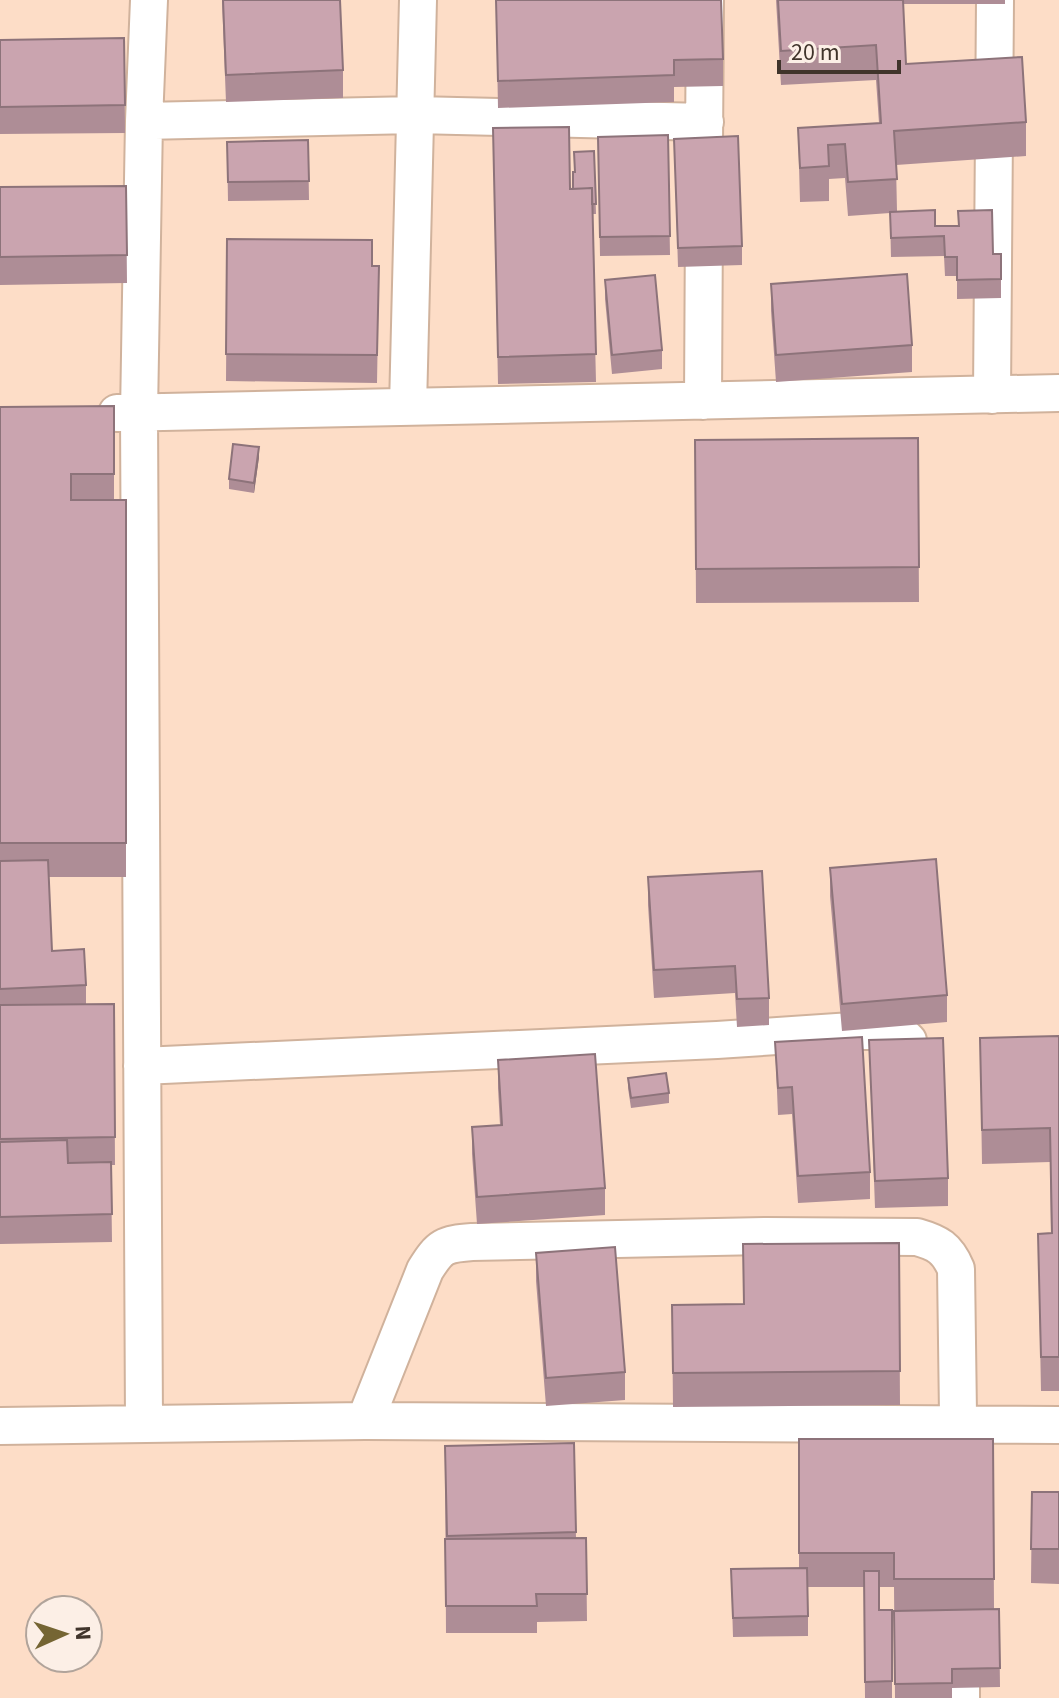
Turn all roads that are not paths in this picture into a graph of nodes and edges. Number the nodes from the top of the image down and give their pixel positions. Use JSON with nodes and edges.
{"nodes":[{"id":1,"x":149,"y":0,"type":"edge"},
{"id":2,"x":418,"y":0,"type":"edge"},
{"id":3,"x":705,"y":0,"type":"edge"},
{"id":4,"x":995,"y":0,"type":"edge"},
{"id":5,"x":415,"y":115,"type":"junction"},
{"id":6,"x":144,"y":121,"type":"junction"},
{"id":7,"x":705,"y":122,"type":"junction"},
{"id":8,"x":1059,"y":393,"type":"edge"},
{"id":9,"x":992,"y":395,"type":"junction"},
{"id":10,"x":703,"y":401,"type":"junction"},
{"id":11,"x":408,"y":407,"type":"junction"},
{"id":12,"x":92,"y":413,"type":"edge"},
{"id":13,"x":139,"y":413,"type":"junction"},
{"id":14,"x":142,"y":1066,"type":"junction"},
{"id":15,"x":912,"y":1115,"type":"edge"},
{"id":16,"x":365,"y":1421,"type":"junction"},
{"id":17,"x":144,"y":1423,"type":"junction"},
{"id":18,"x":959,"y":1425,"type":"junction"},
{"id":19,"x":1059,"y":1425,"type":"edge"},
{"id":20,"x":0,"y":1426,"type":"edge"},
{"id":21,"x":959,"y":1516,"type":"edge"},
{"id":22,"x":960,"y":1607,"type":"edge"},
{"id":23,"x":961,"y":1698,"type":"edge"}],
"edges":[{"from":1,"to":6,"type":"street"},
{"from":2,"to":5,"type":"street"},
{"from":3,"to":7,"type":"street"},
{"from":4,"to":9,"type":"street"},
{"from":5,"to":6,"type":"street"},
{"from":5,"to":7,"type":"street"},
{"from":5,"to":11,"type":"street"},
{"from":6,"to":13,"type":"street"},
{"from":7,"to":10,"type":"street"},
{"from":8,"to":9,"type":"street"},
{"from":9,"to":10,"type":"street"},
{"from":10,"to":11,"type":"street"},
{"from":11,"to":13,"type":"street"},
{"from":12,"to":13,"type":"street"},
{"from":13,"to":14,"type":"street"},
{"from":14,"to":15,"type":"street"},
{"from":14,"to":17,"type":"street"},
{"from":16,"to":17,"type":"street"},
{"from":16,"to":18,"type":"street"},
{"from":16,"to":18,"type":"street"},
{"from":17,"to":20,"type":"street"},
{"from":18,"to":19,"type":"street"},
{"from":18,"to":21,"type":"street"},
{"from":22,"to":23,"type":"street"}]}
